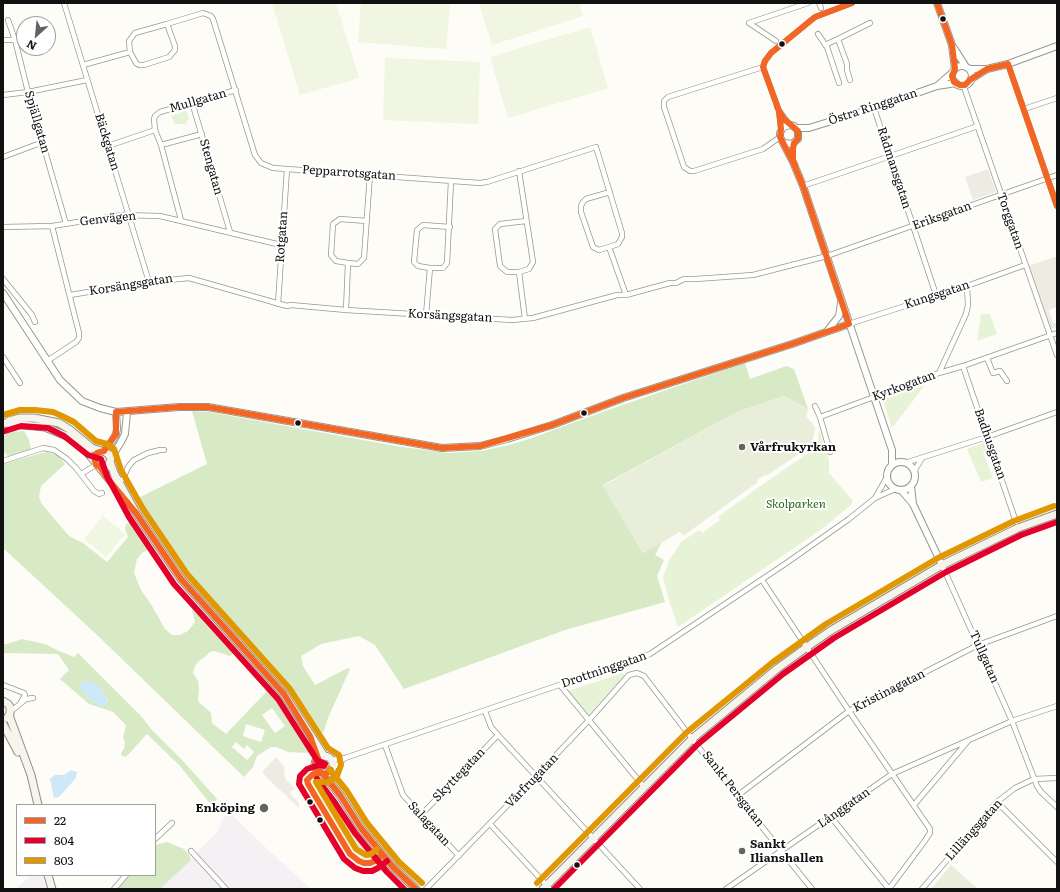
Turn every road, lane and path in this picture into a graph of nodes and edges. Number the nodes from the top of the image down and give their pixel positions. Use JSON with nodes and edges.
{"nodes":[{"id":1,"x":64,"y":3,"type":"edge"},
{"id":2,"x":808,"y":3,"type":"edge"},
{"id":3,"x":852,"y":3,"type":"edge"},
{"id":4,"x":937,"y":3,"type":"edge"},
{"id":5,"x":8,"y":20,"type":"dead end"},
{"id":6,"x":870,"y":23,"type":"dead end"},
{"id":7,"x":168,"y":24,"type":"junction"},
{"id":8,"x":818,"y":34,"type":"dead end"},
{"id":9,"x":838,"y":39,"type":"junction"},
{"id":10,"x":3,"y":40,"type":"edge"},
{"id":11,"x":15,"y":40,"type":"junction"},
{"id":12,"x":776,"y":41,"type":"dead end"},
{"id":13,"x":825,"y":45,"type":"junction"},
{"id":14,"x":952,"y":45,"type":"junction"},
{"id":15,"x":1057,"y":46,"type":"edge"},
{"id":16,"x":130,"y":52,"type":"junction"},
{"id":17,"x":1008,"y":64,"type":"junction"},
{"id":18,"x":83,"y":65,"type":"junction"},
{"id":19,"x":763,"y":67,"type":"junction"},
{"id":20,"x":968,"y":68,"type":"junction"},
{"id":21,"x":987,"y":69,"type":"junction"},
{"id":22,"x":954,"y":71,"type":"junction"},
{"id":23,"x":971,"y":79,"type":"junction"},
{"id":24,"x":87,"y":80,"type":"junction"},
{"id":25,"x":850,"y":80,"type":"dead end"},
{"id":26,"x":839,"y":83,"type":"dead end"},
{"id":27,"x":956,"y":83,"type":"junction"},
{"id":28,"x":965,"y":85,"type":"junction"},
{"id":29,"x":937,"y":86,"type":"junction"},
{"id":30,"x":236,"y":90,"type":"junction"},
{"id":31,"x":28,"y":92,"type":"junction"},
{"id":32,"x":3,"y":95,"type":"edge"},
{"id":33,"x":1057,"y":98,"type":"edge"},
{"id":34,"x":192,"y":102,"type":"junction"},
{"id":35,"x":874,"y":108,"type":"junction"},
{"id":36,"x":1024,"y":109,"type":"junction"},
{"id":37,"x":779,"y":111,"type":"junction"},
{"id":38,"x":978,"y":126,"type":"junction"},
{"id":39,"x":793,"y":127,"type":"junction"},
{"id":40,"x":809,"y":128,"type":"junction"},
{"id":41,"x":781,"y":129,"type":"junction"},
{"id":42,"x":155,"y":130,"type":"junction"},
{"id":43,"x":202,"y":134,"type":"junction"},
{"id":44,"x":780,"y":137,"type":"junction"},
{"id":45,"x":796,"y":141,"type":"junction"},
{"id":46,"x":43,"y":142,"type":"junction"},
{"id":47,"x":784,"y":143,"type":"junction"},
{"id":48,"x":161,"y":145,"type":"junction"},
{"id":49,"x":108,"y":146,"type":"junction"},
{"id":50,"x":891,"y":156,"type":"junction"},
{"id":51,"x":3,"y":158,"type":"edge"},
{"id":52,"x":793,"y":162,"type":"junction"},
{"id":53,"x":287,"y":169,"type":"junction"},
{"id":54,"x":520,"y":171,"type":"junction"},
{"id":55,"x":370,"y":174,"type":"junction"},
{"id":56,"x":1057,"y":175,"type":"edge"},
{"id":57,"x":1047,"y":178,"type":"junction"},
{"id":58,"x":451,"y":181,"type":"junction"},
{"id":59,"x":803,"y":186,"type":"junction"},
{"id":60,"x":610,"y":192,"type":"junction"},
{"id":61,"x":1001,"y":194,"type":"junction"},
{"id":62,"x":1057,"y":206,"type":"edge"},
{"id":63,"x":129,"y":215,"type":"junction"},
{"id":64,"x":181,"y":220,"type":"junction"},
{"id":65,"x":367,"y":220,"type":"junction"},
{"id":66,"x":526,"y":221,"type":"junction"},
{"id":67,"x":66,"y":224,"type":"junction"},
{"id":68,"x":52,"y":226,"type":"junction"},
{"id":69,"x":3,"y":227,"type":"edge"},
{"id":70,"x":913,"y":227,"type":"junction"},
{"id":71,"x":450,"y":228,"type":"junction"},
{"id":72,"x":230,"y":232,"type":"junction"},
{"id":73,"x":281,"y":245,"type":"junction"},
{"id":74,"x":609,"y":247,"type":"junction"},
{"id":75,"x":827,"y":256,"type":"junction"},
{"id":76,"x":348,"y":263,"type":"junction"},
{"id":77,"x":1025,"y":265,"type":"junction"},
{"id":78,"x":430,"y":268,"type":"junction"},
{"id":79,"x":519,"y":272,"type":"junction"},
{"id":80,"x":3,"y":279,"type":"edge"},
{"id":81,"x":150,"y":282,"type":"junction"},
{"id":82,"x":967,"y":286,"type":"junction"},
{"id":83,"x":3,"y":294,"type":"edge"},
{"id":84,"x":626,"y":294,"type":"junction"},
{"id":85,"x":70,"y":295,"type":"junction"},
{"id":86,"x":936,"y":296,"type":"junction"},
{"id":87,"x":841,"y":300,"type":"junction"},
{"id":88,"x":278,"y":304,"type":"junction"},
{"id":89,"x":346,"y":310,"type":"junction"},
{"id":90,"x":426,"y":315,"type":"junction"},
{"id":91,"x":524,"y":319,"type":"junction"},
{"id":92,"x":35,"y":322,"type":"dead end"},
{"id":93,"x":849,"y":324,"type":"junction"},
{"id":94,"x":825,"y":332,"type":"junction"},
{"id":95,"x":1057,"y":333,"type":"edge"},
{"id":96,"x":1050,"y":335,"type":"junction"},
{"id":97,"x":1057,"y":355,"type":"edge"},
{"id":98,"x":3,"y":357,"type":"edge"},
{"id":99,"x":987,"y":358,"type":"junction"},
{"id":100,"x":47,"y":361,"type":"junction"},
{"id":101,"x":963,"y":366,"type":"junction"},
{"id":102,"x":939,"y":373,"type":"junction"},
{"id":103,"x":1007,"y":381,"type":"dead end"},
{"id":104,"x":20,"y":384,"type":"dead end"},
{"id":105,"x":874,"y":398,"type":"junction"},
{"id":106,"x":815,"y":406,"type":"dead end"},
{"id":107,"x":116,"y":412,"type":"junction"},
{"id":108,"x":127,"y":412,"type":"junction"},
{"id":109,"x":1057,"y":412,"type":"edge"},
{"id":110,"x":820,"y":417,"type":"junction"},
{"id":111,"x":4,"y":422,"type":"edge"},
{"id":112,"x":987,"y":437,"type":"junction"},
{"id":113,"x":164,"y":450,"type":"dead end"},
{"id":114,"x":892,"y":450,"type":"junction"},
{"id":115,"x":102,"y":451,"type":"junction"},
{"id":116,"x":830,"y":452,"type":"dead end"},
{"id":117,"x":922,"y":458,"type":"junction"},
{"id":118,"x":110,"y":460,"type":"junction"},
{"id":119,"x":3,"y":461,"type":"edge"},
{"id":120,"x":905,"y":462,"type":"junction"},
{"id":121,"x":97,"y":464,"type":"junction"},
{"id":122,"x":892,"y":464,"type":"junction"},
{"id":123,"x":915,"y":470,"type":"junction"},
{"id":124,"x":81,"y":474,"type":"junction"},
{"id":125,"x":887,"y":477,"type":"junction"},
{"id":126,"x":119,"y":482,"type":"junction"},
{"id":127,"x":911,"y":486,"type":"junction"},
{"id":128,"x":898,"y":489,"type":"junction"},
{"id":129,"x":102,"y":493,"type":"dead end"},
{"id":130,"x":875,"y":498,"type":"junction"},
{"id":131,"x":913,"y":504,"type":"junction"},
{"id":132,"x":136,"y":513,"type":"junction"},
{"id":133,"x":1057,"y":514,"type":"edge"},
{"id":134,"x":1016,"y":522,"type":"dead end"},
{"id":135,"x":942,"y":565,"type":"junction"},
{"id":136,"x":762,"y":580,"type":"junction"},
{"id":137,"x":1057,"y":616,"type":"edge"},
{"id":138,"x":978,"y":645,"type":"junction"},
{"id":139,"x":807,"y":647,"type":"junction"},
{"id":140,"x":637,"y":673,"type":"joint"},
{"id":141,"x":3,"y":684,"type":"edge"},
{"id":142,"x":560,"y":686,"type":"junction"},
{"id":143,"x":33,"y":698,"type":"dead end"},
{"id":144,"x":5,"y":702,"type":"edge"},
{"id":145,"x":21,"y":702,"type":"junction"},
{"id":146,"x":1057,"y":706,"type":"edge"},
{"id":147,"x":849,"y":710,"type":"junction"},
{"id":148,"x":485,"y":711,"type":"junction"},
{"id":149,"x":7,"y":716,"type":"edge"},
{"id":150,"x":589,"y":720,"type":"junction"},
{"id":151,"x":1012,"y":721,"type":"junction"},
{"id":152,"x":3,"y":724,"type":"edge"},
{"id":153,"x":498,"y":735,"type":"junction"},
{"id":154,"x":693,"y":738,"type":"junction"},
{"id":155,"x":969,"y":740,"type":"junction"},
{"id":156,"x":385,"y":745,"type":"junction"},
{"id":157,"x":321,"y":757,"type":"junction"},
{"id":158,"x":346,"y":758,"type":"junction"},
{"id":159,"x":332,"y":760,"type":"junction"},
{"id":160,"x":332,"y":769,"type":"junction"},
{"id":161,"x":323,"y":774,"type":"junction"},
{"id":162,"x":892,"y":774,"type":"junction"},
{"id":163,"x":536,"y":776,"type":"junction"},
{"id":164,"x":1057,"y":778,"type":"edge"},
{"id":165,"x":1034,"y":779,"type":"junction"},
{"id":166,"x":644,"y":787,"type":"junction"},
{"id":167,"x":340,"y":795,"type":"junction"},
{"id":168,"x":737,"y":796,"type":"junction"},
{"id":169,"x":997,"y":802,"type":"junction"},
{"id":170,"x":37,"y":804,"type":"edge"},
{"id":171,"x":37,"y":804,"type":"edge"},
{"id":172,"x":914,"y":805,"type":"junction"},
{"id":173,"x":1057,"y":807,"type":"edge"},
{"id":174,"x":420,"y":816,"type":"junction"},
{"id":175,"x":831,"y":817,"type":"junction"},
{"id":176,"x":172,"y":823,"type":"dead end"},
{"id":177,"x":490,"y":824,"type":"junction"},
{"id":178,"x":156,"y":838,"type":"edge"},
{"id":179,"x":593,"y":838,"type":"junction"},
{"id":180,"x":781,"y":850,"type":"junction"},
{"id":181,"x":192,"y":851,"type":"dead end"},
{"id":182,"x":459,"y":856,"type":"junction"},
{"id":183,"x":1057,"y":862,"type":"edge"},
{"id":184,"x":48,"y":876,"type":"edge"},
{"id":185,"x":125,"y":876,"type":"edge"},
{"id":186,"x":546,"y":888,"type":"edge"},
{"id":187,"x":729,"y":888,"type":"edge"},
{"id":188,"x":52,"y":889,"type":"edge"},
{"id":189,"x":114,"y":889,"type":"edge"},
{"id":190,"x":226,"y":889,"type":"edge"},
{"id":191,"x":416,"y":889,"type":"edge"},
{"id":192,"x":426,"y":889,"type":"edge"},
{"id":193,"x":640,"y":889,"type":"edge"},
{"id":194,"x":812,"y":889,"type":"edge"},
{"id":195,"x":889,"y":889,"type":"edge"},
{"id":196,"x":922,"y":889,"type":"edge"}],
"edges":[{"from":1,"to":18,"type":"street","name":"Bäckgatan"},
{"from":2,"to":12,"type":"street"},
{"from":3,"to":19,"type":"street"},
{"from":4,"to":14,"type":"street"},
{"from":5,"to":11,"type":"street","name":"Spjällgatan"},
{"from":6,"to":9,"type":"street"},
{"from":7,"to":16,"type":"street"},
{"from":7,"to":16,"type":"street"},
{"from":7,"to":30,"type":"street","name":"Pepparrotsgatan"},
{"from":8,"to":13,"type":"street"},
{"from":9,"to":13,"type":"street"},
{"from":9,"to":25,"type":"street"},
{"from":10,"to":11,"type":"street"},
{"from":11,"to":31,"type":"street","name":"Spjällgatan"},
{"from":13,"to":26,"type":"street"},
{"from":14,"to":20,"type":"street"},
{"from":14,"to":22,"type":"street"},
{"from":15,"to":17,"type":"street"},
{"from":16,"to":18,"type":"street"},
{"from":17,"to":21,"type":"street"},
{"from":17,"to":36,"type":"street"},
{"from":18,"to":24,"type":"street","name":"Bäckgatan"},
{"from":19,"to":37,"type":"street"},
{"from":19,"to":44,"type":"street"},
{"from":20,"to":21,"type":"street"},
{"from":20,"to":22,"type":"street"},
{"from":20,"to":23,"type":"street"},
{"from":21,"to":23,"type":"street"},
{"from":22,"to":27,"type":"street"},
{"from":22,"to":29,"type":"street","name":"Östra Ringgatan"},
{"from":23,"to":28,"type":"street"},
{"from":24,"to":31,"type":"street"},
{"from":24,"to":49,"type":"street","name":"Bäckgatan"},
{"from":27,"to":28,"type":"street"},
{"from":27,"to":29,"type":"street","name":"Östra Ringgatan"},
{"from":28,"to":38,"type":"street","name":"Torggatan"},
{"from":29,"to":35,"type":"street","name":"Östra Ringgatan"},
{"from":30,"to":34,"type":"street","name":"Mullgatan"},
{"from":30,"to":53,"type":"street","name":"Pepparrotsgatan"},
{"from":31,"to":32,"type":"street"},
{"from":31,"to":46,"type":"street","name":"Spjällgatan"},
{"from":33,"to":36,"type":"street"},
{"from":34,"to":42,"type":"street","name":"Mullgatan"},
{"from":34,"to":43,"type":"street","name":"Stengatan"},
{"from":35,"to":40,"type":"street","name":"Östra Ringgatan"},
{"from":35,"to":50,"type":"street","name":"Rådmansgatan"},
{"from":36,"to":57,"type":"street"},
{"from":37,"to":39,"type":"street"},
{"from":37,"to":41,"type":"street"},
{"from":38,"to":50,"type":"street"},
{"from":38,"to":61,"type":"street","name":"Torggatan"},
{"from":39,"to":40,"type":"street","name":"Östra Ringgatan"},
{"from":39,"to":41,"type":"street"},
{"from":39,"to":45,"type":"street"},
{"from":40,"to":45,"type":"street","name":"Östra Ringgatan"},
{"from":41,"to":44,"type":"street"},
{"from":42,"to":48,"type":"street"},
{"from":42,"to":49,"type":"street"},
{"from":43,"to":48,"type":"street"},
{"from":43,"to":72,"type":"street","name":"Stengatan"},
{"from":44,"to":47,"type":"street"},
{"from":45,"to":47,"type":"street"},
{"from":45,"to":52,"type":"street"},
{"from":46,"to":51,"type":"street"},
{"from":46,"to":67,"type":"street","name":"Spjällgatan"},
{"from":47,"to":52,"type":"street"},
{"from":48,"to":64,"type":"street"},
{"from":49,"to":63,"type":"street","name":"Bäckgatan"},
{"from":50,"to":59,"type":"street"},
{"from":50,"to":70,"type":"street","name":"Rådmansgatan"},
{"from":52,"to":59,"type":"street"},
{"from":53,"to":55,"type":"street","name":"Pepparrotsgatan"},
{"from":53,"to":73,"type":"street","name":"Rotgatan"},
{"from":54,"to":58,"type":"street","name":"Pepparrotsgatan"},
{"from":54,"to":60,"type":"street","name":"Pepparrotsgatan"},
{"from":54,"to":66,"type":"street"},
{"from":55,"to":58,"type":"street","name":"Pepparrotsgatan"},
{"from":55,"to":65,"type":"street"},
{"from":56,"to":57,"type":"street","name":"Eriksgatan"},
{"from":57,"to":61,"type":"street","name":"Eriksgatan"},
{"from":57,"to":62,"type":"street"},
{"from":58,"to":71,"type":"street"},
{"from":59,"to":75,"type":"street"},
{"from":60,"to":74,"type":"street"},
{"from":60,"to":74,"type":"street"},
{"from":61,"to":70,"type":"street","name":"Eriksgatan"},
{"from":61,"to":77,"type":"street","name":"Torggatan"},
{"from":63,"to":64,"type":"street","name":"Genvägen"},
{"from":63,"to":67,"type":"street","name":"Genvägen"},
{"from":63,"to":81,"type":"street","name":"Bäckgatan"},
{"from":64,"to":72,"type":"street","name":"Genvägen"},
{"from":65,"to":76,"type":"street"},
{"from":65,"to":76,"type":"street"},
{"from":66,"to":79,"type":"street"},
{"from":66,"to":79,"type":"street"},
{"from":67,"to":68,"type":"street","name":"Genvägen"},
{"from":68,"to":69,"type":"street","name":"Genvägen"},
{"from":68,"to":85,"type":"street"},
{"from":70,"to":75,"type":"street","name":"Eriksgatan"},
{"from":70,"to":86,"type":"street","name":"Rådmansgatan"},
{"from":71,"to":78,"type":"street"},
{"from":71,"to":78,"type":"street"},
{"from":72,"to":73,"type":"street","name":"Genvägen"},
{"from":73,"to":88,"type":"street","name":"Rotgatan"},
{"from":74,"to":84,"type":"street"},
{"from":75,"to":84,"type":"street","name":"Korsängsgatan"},
{"from":75,"to":87,"type":"street"},
{"from":76,"to":89,"type":"street"},
{"from":77,"to":82,"type":"street","name":"Kungsgatan"},
{"from":77,"to":96,"type":"street","name":"Torggatan"},
{"from":78,"to":90,"type":"street"},
{"from":79,"to":91,"type":"street"},
{"from":80,"to":92,"type":"street"},
{"from":81,"to":85,"type":"street","name":"Korsängsgatan"},
{"from":81,"to":88,"type":"street","name":"Korsängsgatan"},
{"from":82,"to":86,"type":"street","name":"Kungsgatan"},
{"from":82,"to":102,"type":"street"},
{"from":83,"to":100,"type":"street"},
{"from":84,"to":91,"type":"street","name":"Korsängsgatan"},
{"from":85,"to":100,"type":"street"},
{"from":86,"to":93,"type":"street","name":"Kungsgatan"},
{"from":87,"to":93,"type":"street"},
{"from":87,"to":94,"type":"street"},
{"from":88,"to":89,"type":"street","name":"Korsängsgatan"},
{"from":89,"to":90,"type":"street","name":"Korsängsgatan"},
{"from":90,"to":91,"type":"street","name":"Korsängsgatan"},
{"from":93,"to":94,"type":"street"},
{"from":93,"to":105,"type":"street"},
{"from":94,"to":108,"type":"street"},
{"from":95,"to":96,"type":"street","name":"Kyrkogatan"},
{"from":96,"to":97,"type":"street","name":"Torggatan"},
{"from":96,"to":99,"type":"street","name":"Kyrkogatan"},
{"from":98,"to":104,"type":"street"},
{"from":99,"to":101,"type":"street","name":"Kyrkogatan"},
{"from":99,"to":103,"type":"street"},
{"from":100,"to":107,"type":"street"},
{"from":101,"to":102,"type":"street","name":"Kyrkogatan"},
{"from":101,"to":112,"type":"street","name":"Badhusgatan"},
{"from":102,"to":105,"type":"street","name":"Kyrkogatan"},
{"from":105,"to":110,"type":"street","name":"Kyrkogatan"},
{"from":105,"to":114,"type":"street"},
{"from":106,"to":110,"type":"street"},
{"from":107,"to":108,"type":"street"},
{"from":107,"to":115,"type":"street"},
{"from":108,"to":118,"type":"street"},
{"from":109,"to":112,"type":"street"},
{"from":110,"to":116,"type":"street"},
{"from":111,"to":115,"type":"main road"},
{"from":111,"to":121,"type":"main road"},
{"from":112,"to":117,"type":"street"},
{"from":112,"to":134,"type":"street","name":"Badhusgatan"},
{"from":113,"to":126,"type":"street"},
{"from":114,"to":120,"type":"street"},
{"from":114,"to":122,"type":"street"},
{"from":115,"to":118,"type":"main road"},
{"from":115,"to":121,"type":"main road"},
{"from":117,"to":120,"type":"street"},
{"from":117,"to":123,"type":"street"},
{"from":118,"to":121,"type":"main road"},
{"from":118,"to":126,"type":"main road"},
{"from":119,"to":124,"type":"street"},
{"from":120,"to":122,"type":"street"},
{"from":120,"to":123,"type":"street"},
{"from":121,"to":124,"type":"street"},
{"from":121,"to":132,"type":"main road"},
{"from":122,"to":125,"type":"street","name":"Drottninggatan"},
{"from":123,"to":127,"type":"street"},
{"from":124,"to":129,"type":"street"},
{"from":125,"to":128,"type":"street"},
{"from":125,"to":130,"type":"street","name":"Drottninggatan"},
{"from":126,"to":132,"type":"main road"},
{"from":127,"to":128,"type":"street","name":"Drottninggatan"},
{"from":127,"to":131,"type":"street","name":"Tullgatan"},
{"from":128,"to":130,"type":"street","name":"Drottninggatan"},
{"from":128,"to":131,"type":"street","name":"Tullgatan"},
{"from":130,"to":136,"type":"street","name":"Drottninggatan"},
{"from":131,"to":135,"type":"street","name":"Tullgatan"},
{"from":132,"to":157,"type":"main road"},
{"from":133,"to":135,"type":"main road"},
{"from":135,"to":138,"type":"street","name":"Tullgatan"},
{"from":135,"to":139,"type":"main road"},
{"from":136,"to":139,"type":"street"},
{"from":136,"to":142,"type":"street","name":"Drottninggatan"},
{"from":137,"to":138,"type":"street","name":"Kristinagatan"},
{"from":138,"to":147,"type":"street","name":"Kristinagatan"},
{"from":138,"to":151,"type":"street","name":"Tullgatan"},
{"from":139,"to":147,"type":"street"},
{"from":139,"to":154,"type":"main road"},
{"from":140,"to":150,"type":"street","name":"Vårfrugatan"},
{"from":140,"to":154,"type":"street","name":"Sankt Persgatan"},
{"from":141,"to":145,"type":"street"},
{"from":142,"to":148,"type":"street","name":"Drottninggatan"},
{"from":142,"to":150,"type":"street"},
{"from":143,"to":145,"type":"street"},
{"from":144,"to":145,"type":"street"},
{"from":144,"to":149,"type":"main road"},
{"from":145,"to":149,"type":"street"},
{"from":146,"to":151,"type":"street","name":"Långgatan"},
{"from":147,"to":162,"type":"street"},
{"from":147,"to":168,"type":"street","name":"Kristinagatan"},
{"from":148,"to":153,"type":"street"},
{"from":148,"to":156,"type":"street","name":"Drottninggatan"},
{"from":149,"to":170,"type":"main road"},
{"from":150,"to":163,"type":"street","name":"Vårfrugatan"},
{"from":150,"to":166,"type":"street"},
{"from":151,"to":155,"type":"street","name":"Långgatan"},
{"from":151,"to":165,"type":"street","name":"Tullgatan"},
{"from":152,"to":171,"type":"main road"},
{"from":153,"to":163,"type":"street"},
{"from":153,"to":174,"type":"street","name":"Skyttegatan"},
{"from":154,"to":166,"type":"main road"},
{"from":154,"to":168,"type":"street","name":"Sankt Persgatan"},
{"from":155,"to":162,"type":"street","name":"Långgatan"},
{"from":155,"to":172,"type":"street","name":"Långgatan"},
{"from":156,"to":158,"type":"street","name":"Drottninggatan"},
{"from":156,"to":174,"type":"street","name":"Salagatan"},
{"from":157,"to":159,"type":"main road"},
{"from":157,"to":161,"type":"main road"},
{"from":158,"to":159,"type":"street","name":"Drottninggatan"},
{"from":158,"to":160,"type":"street","name":"Drottninggatan"},
{"from":159,"to":160,"type":"main road"},
{"from":160,"to":161,"type":"main road"},
{"from":160,"to":167,"type":"main road"},
{"from":161,"to":167,"type":"main road"},
{"from":162,"to":172,"type":"street"},
{"from":162,"to":175,"type":"street","name":"Långgatan"},
{"from":163,"to":177,"type":"street","name":"Vårfrugatan"},
{"from":163,"to":179,"type":"street"},
{"from":164,"to":165,"type":"street","name":"Lillängsgatan"},
{"from":165,"to":169,"type":"street","name":"Lillängsgatan"},
{"from":165,"to":173,"type":"street","name":"Tullgatan"},
{"from":166,"to":179,"type":"main road"},
{"from":167,"to":191,"type":"main road"},
{"from":168,"to":180,"type":"street","name":"Sankt Persgatan"},
{"from":169,"to":183,"type":"street"},
{"from":169,"to":196,"type":"street","name":"Lillängsgatan"},
{"from":172,"to":195,"type":"street"},
{"from":174,"to":182,"type":"street","name":"Salagatan"},
{"from":175,"to":180,"type":"street","name":"Långgatan"},
{"from":175,"to":195,"type":"street"},
{"from":176,"to":178,"type":"street"},
{"from":177,"to":182,"type":"street","name":"Vårfrugatan"},
{"from":177,"to":186,"type":"street"},
{"from":179,"to":186,"type":"main road"},
{"from":179,"to":193,"type":"street"},
{"from":180,"to":187,"type":"street","name":"Långgatan"},
{"from":180,"to":194,"type":"street","name":"Sankt Persgatan"},
{"from":181,"to":190,"type":"street"},
{"from":182,"to":192,"type":"street","name":"Vårfrugatan"},
{"from":184,"to":188,"type":"main road"},
{"from":185,"to":189,"type":"street"}]}
